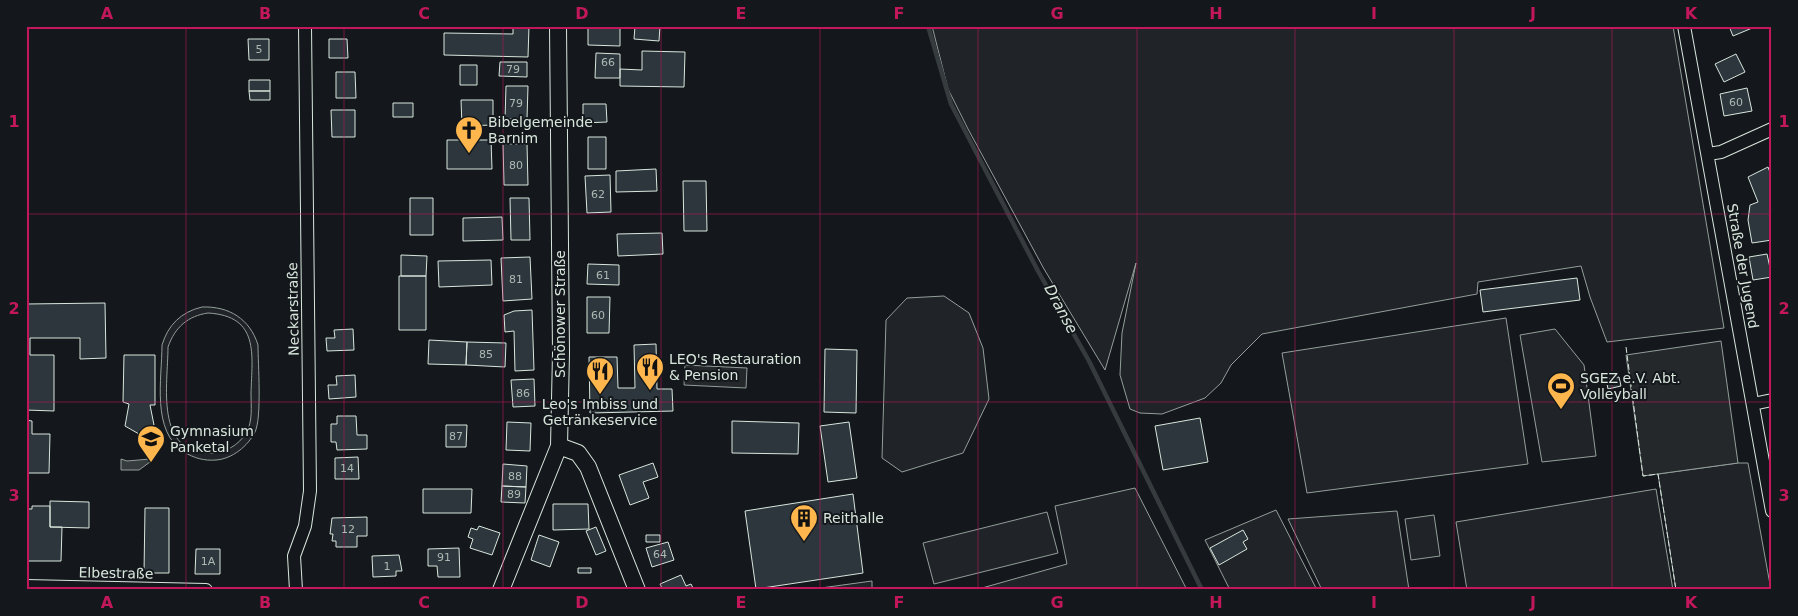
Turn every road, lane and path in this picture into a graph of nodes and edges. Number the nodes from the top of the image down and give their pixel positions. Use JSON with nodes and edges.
{"nodes":[{"id":1,"x":305,"y":26,"type":"edge"},
{"id":2,"x":558,"y":26,"type":"edge"},
{"id":3,"x":1684,"y":26,"type":"edge"},
{"id":4,"x":1772,"y":129,"type":"edge"},
{"id":5,"x":1708,"y":154,"type":"junction"},
{"id":6,"x":1772,"y":400,"type":"edge"},
{"id":7,"x":1753,"y":404,"type":"junction"},
{"id":8,"x":559,"y":446,"type":"junction"},
{"id":9,"x":1772,"y":511,"type":"edge"},
{"id":10,"x":26,"y":586,"type":"edge"},
{"id":11,"x":206,"y":590,"type":"edge"},
{"id":12,"x":296,"y":590,"type":"edge"},
{"id":13,"x":502,"y":590,"type":"edge"},
{"id":14,"x":637,"y":590,"type":"edge"}],
"edges":[{"from":1,"to":12,"type":"street","name":"Neckarstraße"},
{"from":2,"to":8,"type":"street","name":"Schönower Straße"},
{"from":3,"to":5,"type":"street","name":"Straße der Jugend"},
{"from":4,"to":5,"type":"street"},
{"from":5,"to":7,"type":"street","name":"Straße der Jugend"},
{"from":6,"to":7,"type":"street"},
{"from":7,"to":9,"type":"street","name":"Straße der Jugend"},
{"from":8,"to":13,"type":"street","name":"Schönower Straße"},
{"from":8,"to":14,"type":"street"},
{"from":10,"to":11,"type":"street","name":"Elbestraße"}]}
